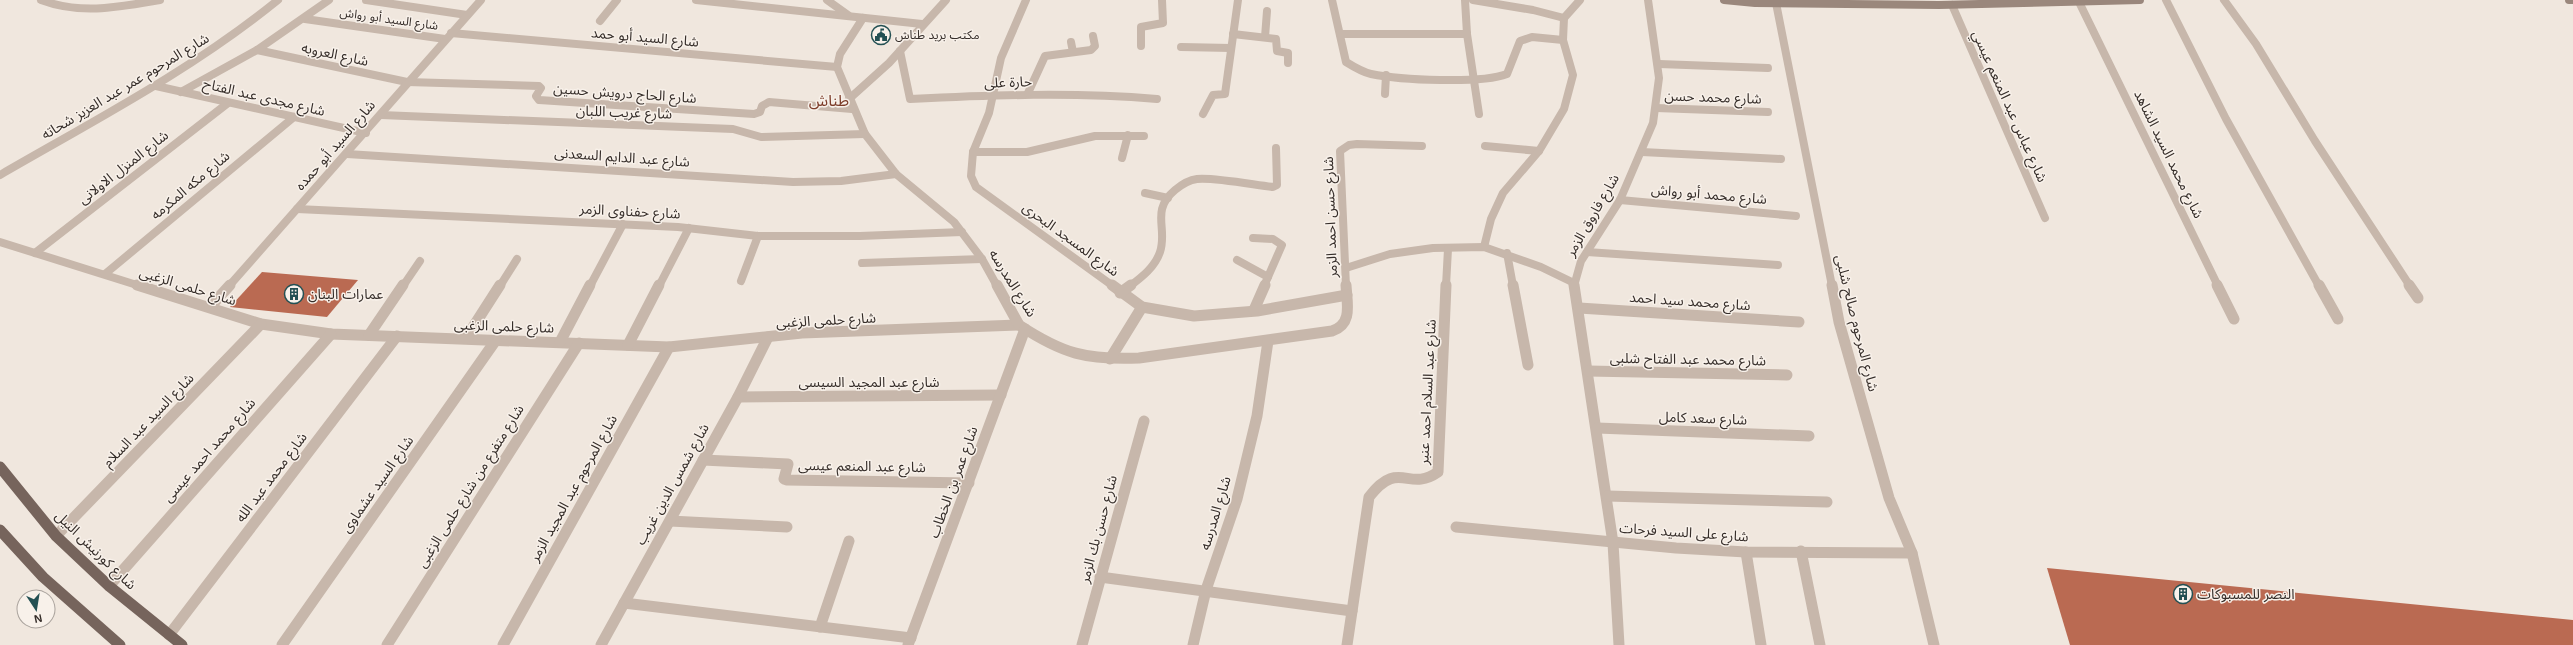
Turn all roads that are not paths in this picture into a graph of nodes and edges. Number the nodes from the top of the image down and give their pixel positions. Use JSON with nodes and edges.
{"nodes":[{"id":1,"x":41,"y":0,"type":"edge"},
{"id":2,"x":160,"y":0,"type":"edge"},
{"id":3,"x":278,"y":0,"type":"edge"},
{"id":4,"x":329,"y":0,"type":"edge"},
{"id":5,"x":366,"y":0,"type":"edge"},
{"id":6,"x":481,"y":0,"type":"edge"},
{"id":7,"x":617,"y":0,"type":"edge"},
{"id":8,"x":696,"y":0,"type":"edge"},
{"id":9,"x":706,"y":0,"type":"edge"},
{"id":10,"x":827,"y":0,"type":"edge"},
{"id":11,"x":946,"y":0,"type":"edge"},
{"id":12,"x":1026,"y":0,"type":"edge"},
{"id":13,"x":1162,"y":0,"type":"edge"},
{"id":14,"x":1238,"y":0,"type":"edge"},
{"id":15,"x":1332,"y":0,"type":"edge"},
{"id":16,"x":1465,"y":0,"type":"edge"},
{"id":17,"x":1473,"y":0,"type":"edge"},
{"id":18,"x":1580,"y":0,"type":"edge"},
{"id":19,"x":1648,"y":0,"type":"edge"},
{"id":20,"x":1724,"y":0,"type":"edge"},
{"id":21,"x":2107,"y":0,"type":"edge"},
{"id":22,"x":2140,"y":0,"type":"edge"},
{"id":23,"x":2166,"y":0,"type":"edge"},
{"id":24,"x":2224,"y":0,"type":"edge"},
{"id":25,"x":2569,"y":0,"type":"edge"},
{"id":26,"x":2573,"y":0,"type":"edge"},
{"id":27,"x":1777,"y":1,"type":"edge"},
{"id":28,"x":2041,"y":1,"type":"edge"},
{"id":29,"x":1938,"y":2,"type":"edge"},
{"id":30,"x":2079,"y":2,"type":"junction"},
{"id":31,"x":1952,"y":5,"type":"junction"},
{"id":32,"x":1267,"y":11,"type":"dead end"},
{"id":33,"x":467,"y":15,"type":"junction"},
{"id":34,"x":849,"y":16,"type":"junction"},
{"id":35,"x":863,"y":18,"type":"junction"},
{"id":36,"x":1564,"y":18,"type":"junction"},
{"id":37,"x":305,"y":19,"type":"junction"},
{"id":38,"x":600,"y":22,"type":"dead end"},
{"id":39,"x":922,"y":24,"type":"junction"},
{"id":40,"x":1233,"y":34,"type":"junction"},
{"id":41,"x":1340,"y":34,"type":"junction"},
{"id":42,"x":1467,"y":34,"type":"junction"},
{"id":43,"x":448,"y":36,"type":"junction"},
{"id":44,"x":1092,"y":36,"type":"dead end"},
{"id":45,"x":1265,"y":37,"type":"junction"},
{"id":46,"x":1563,"y":40,"type":"junction"},
{"id":47,"x":1071,"y":42,"type":"dead end"},
{"id":48,"x":1141,"y":46,"type":"dead end"},
{"id":49,"x":1181,"y":47,"type":"dead end"},
{"id":50,"x":1231,"y":48,"type":"junction"},
{"id":51,"x":257,"y":50,"type":"junction"},
{"id":52,"x":900,"y":51,"type":"junction"},
{"id":53,"x":1073,"y":52,"type":"junction"},
{"id":54,"x":1288,"y":62,"type":"dead end"},
{"id":55,"x":1659,"y":64,"type":"junction"},
{"id":56,"x":837,"y":67,"type":"junction"},
{"id":57,"x":1768,"y":68,"type":"dead end"},
{"id":58,"x":1386,"y":75,"type":"junction"},
{"id":59,"x":1474,"y":80,"type":"junction"},
{"id":60,"x":407,"y":82,"type":"junction"},
{"id":61,"x":156,"y":86,"type":"junction"},
{"id":62,"x":181,"y":92,"type":"junction"},
{"id":63,"x":1028,"y":93,"type":"junction"},
{"id":64,"x":1385,"y":94,"type":"dead end"},
{"id":65,"x":994,"y":95,"type":"junction"},
{"id":66,"x":849,"y":99,"type":"junction"},
{"id":67,"x":1157,"y":99,"type":"dead end"},
{"id":68,"x":228,"y":103,"type":"junction"},
{"id":69,"x":1656,"y":108,"type":"junction"},
{"id":70,"x":852,"y":109,"type":"junction"},
{"id":71,"x":1768,"y":112,"type":"dead end"},
{"id":72,"x":1203,"y":114,"type":"dead end"},
{"id":73,"x":1479,"y":114,"type":"dead end"},
{"id":74,"x":381,"y":115,"type":"junction"},
{"id":75,"x":294,"y":117,"type":"junction"},
{"id":76,"x":366,"y":133,"type":"junction"},
{"id":77,"x":865,"y":134,"type":"junction"},
{"id":78,"x":1128,"y":135,"type":"junction"},
{"id":79,"x":1144,"y":136,"type":"dead end"},
{"id":80,"x":1422,"y":146,"type":"dead end"},
{"id":81,"x":1485,"y":146,"type":"dead end"},
{"id":82,"x":1276,"y":148,"type":"dead end"},
{"id":83,"x":1540,"y":151,"type":"junction"},
{"id":84,"x":973,"y":152,"type":"junction"},
{"id":85,"x":1642,"y":152,"type":"junction"},
{"id":86,"x":347,"y":154,"type":"junction"},
{"id":87,"x":1122,"y":158,"type":"dead end"},
{"id":88,"x":1781,"y":159,"type":"dead end"},
{"id":89,"x":896,"y":174,"type":"junction"},
{"id":90,"x":0,"y":175,"type":"edge"},
{"id":91,"x":1145,"y":193,"type":"dead end"},
{"id":92,"x":1168,"y":198,"type":"junction"},
{"id":93,"x":1620,"y":200,"type":"junction"},
{"id":94,"x":297,"y":209,"type":"junction"},
{"id":95,"x":1796,"y":216,"type":"dead end"},
{"id":96,"x":2045,"y":218,"type":"dead end"},
{"id":97,"x":623,"y":224,"type":"junction"},
{"id":98,"x":689,"y":228,"type":"junction"},
{"id":99,"x":962,"y":232,"type":"junction"},
{"id":100,"x":758,"y":236,"type":"junction"},
{"id":101,"x":1253,"y":238,"type":"dead end"},
{"id":102,"x":0,"y":242,"type":"edge"},
{"id":103,"x":1484,"y":247,"type":"junction"},
{"id":104,"x":1448,"y":249,"type":"junction"},
{"id":105,"x":1587,"y":252,"type":"junction"},
{"id":106,"x":1507,"y":253,"type":"junction"},
{"id":107,"x":35,"y":254,"type":"junction"},
{"id":108,"x":982,"y":259,"type":"junction"},
{"id":109,"x":517,"y":260,"type":"dead end"},
{"id":110,"x":1237,"y":260,"type":"dead end"},
{"id":111,"x":420,"y":261,"type":"dead end"},
{"id":112,"x":862,"y":263,"type":"dead end"},
{"id":113,"x":1778,"y":265,"type":"dead end"},
{"id":114,"x":1346,"y":268,"type":"junction"},
{"id":115,"x":105,"y":274,"type":"junction"},
{"id":116,"x":1268,"y":277,"type":"junction"},
{"id":117,"x":741,"y":281,"type":"dead end"},
{"id":118,"x":1574,"y":283,"type":"junction"},
{"id":119,"x":1120,"y":293,"type":"junction"},
{"id":120,"x":1347,"y":295,"type":"junction"},
{"id":121,"x":2418,"y":298,"type":"dead end"},
{"id":122,"x":1142,"y":307,"type":"junction"},
{"id":123,"x":210,"y":308,"type":"junction"},
{"id":124,"x":1579,"y":308,"type":"junction"},
{"id":125,"x":1254,"y":310,"type":"junction"},
{"id":126,"x":1348,"y":318,"type":"joint"},
{"id":127,"x":2234,"y":319,"type":"dead end"},
{"id":128,"x":2338,"y":319,"type":"dead end"},
{"id":129,"x":1799,"y":322,"type":"dead end"},
{"id":130,"x":261,"y":324,"type":"junction"},
{"id":131,"x":1022,"y":327,"type":"junction"},
{"id":132,"x":331,"y":334,"type":"junction"},
{"id":133,"x":369,"y":335,"type":"junction"},
{"id":134,"x":397,"y":336,"type":"junction"},
{"id":135,"x":768,"y":337,"type":"junction"},
{"id":136,"x":466,"y":338,"type":"junction"},
{"id":137,"x":496,"y":340,"type":"junction"},
{"id":138,"x":1268,"y":341,"type":"junction"},
{"id":139,"x":560,"y":342,"type":"junction"},
{"id":140,"x":579,"y":343,"type":"junction"},
{"id":141,"x":628,"y":344,"type":"junction"},
{"id":142,"x":669,"y":347,"type":"junction"},
{"id":143,"x":1110,"y":359,"type":"junction"},
{"id":144,"x":1528,"y":365,"type":"dead end"},
{"id":145,"x":1588,"y":371,"type":"junction"},
{"id":146,"x":1787,"y":375,"type":"dead end"},
{"id":147,"x":1001,"y":395,"type":"junction"},
{"id":148,"x":738,"y":396,"type":"junction"},
{"id":149,"x":1144,"y":421,"type":"dead end"},
{"id":150,"x":1597,"y":428,"type":"junction"},
{"id":151,"x":1809,"y":436,"type":"dead end"},
{"id":152,"x":703,"y":460,"type":"junction"},
{"id":153,"x":0,"y":467,"type":"edge"},
{"id":154,"x":969,"y":482,"type":"junction"},
{"id":155,"x":1607,"y":496,"type":"junction"},
{"id":156,"x":1827,"y":502,"type":"dead end"},
{"id":157,"x":670,"y":521,"type":"junction"},
{"id":158,"x":787,"y":527,"type":"dead end"},
{"id":159,"x":1456,"y":527,"type":"dead end"},
{"id":160,"x":0,"y":530,"type":"edge"},
{"id":161,"x":56,"y":536,"type":"junction"},
{"id":162,"x":849,"y":541,"type":"dead end"},
{"id":163,"x":1613,"y":542,"type":"junction"},
{"id":164,"x":1801,"y":551,"type":"junction"},
{"id":165,"x":1746,"y":552,"type":"junction"},
{"id":166,"x":1912,"y":553,"type":"junction"},
{"id":167,"x":1100,"y":577,"type":"junction"},
{"id":168,"x":109,"y":586,"type":"junction"},
{"id":169,"x":1206,"y":590,"type":"junction"},
{"id":170,"x":624,"y":603,"type":"junction"},
{"id":171,"x":1352,"y":611,"type":"junction"},
{"id":172,"x":820,"y":627,"type":"junction"},
{"id":173,"x":169,"y":635,"type":"junction"},
{"id":174,"x":909,"y":642,"type":"edge"},
{"id":175,"x":120,"y":645,"type":"edge"},
{"id":176,"x":182,"y":645,"type":"edge"},
{"id":177,"x":282,"y":645,"type":"edge"},
{"id":178,"x":387,"y":645,"type":"edge"},
{"id":179,"x":502,"y":645,"type":"edge"},
{"id":180,"x":601,"y":645,"type":"edge"},
{"id":181,"x":1082,"y":645,"type":"edge"},
{"id":182,"x":1193,"y":645,"type":"edge"},
{"id":183,"x":1347,"y":645,"type":"edge"},
{"id":184,"x":1618,"y":645,"type":"edge"},
{"id":185,"x":1761,"y":645,"type":"edge"},
{"id":186,"x":1820,"y":645,"type":"edge"},
{"id":187,"x":1934,"y":645,"type":"edge"}],
"edges":[{"from":1,"to":2,"type":"street"},
{"from":3,"to":61,"type":"street","name":"شارع المرحوم عمر عبد العزيز شحاته"},
{"from":4,"to":37,"type":"street"},
{"from":5,"to":33,"type":"street"},
{"from":6,"to":33,"type":"street","name":"شارع السيد أبو حمده"},
{"from":7,"to":38,"type":"street"},
{"from":8,"to":9,"type":"street"},
{"from":9,"to":34,"type":"street"},
{"from":10,"to":34,"type":"street"},
{"from":11,"to":39,"type":"street"},
{"from":12,"to":65,"type":"street","name":"شارع المسجد البحرى"},
{"from":13,"to":48,"type":"street"},
{"from":14,"to":40,"type":"street"},
{"from":15,"to":41,"type":"street"},
{"from":16,"to":42,"type":"street"},
{"from":17,"to":36,"type":"street"},
{"from":18,"to":36,"type":"street"},
{"from":19,"to":55,"type":"street","name":"شارع فاروق الزمر"},
{"from":20,"to":27,"type":"main road"},
{"from":21,"to":22,"type":"main road"},
{"from":21,"to":30,"type":"main road"},
{"from":23,"to":128,"type":"street"},
{"from":24,"to":121,"type":"street"},
{"from":25,"to":26,"type":"main road"},
{"from":27,"to":29,"type":"main road"},
{"from":27,"to":166,"type":"street","name":"شارع المرحوم صالح شلبى"},
{"from":28,"to":30,"type":"main road"},
{"from":28,"to":31,"type":"main road"},
{"from":29,"to":31,"type":"main road"},
{"from":30,"to":127,"type":"street","name":"شارع محمد السيد الشاهد"},
{"from":31,"to":96,"type":"street","name":"شارع عباس عبد المنعم عيسي"},
{"from":32,"to":45,"type":"street"},
{"from":33,"to":43,"type":"street","name":"شارع السيد أبو حمده"},
{"from":34,"to":35,"type":"street"},
{"from":35,"to":39,"type":"street"},
{"from":35,"to":56,"type":"street"},
{"from":36,"to":46,"type":"street"},
{"from":37,"to":43,"type":"street","name":"شارع السيد أبو رواش"},
{"from":37,"to":51,"type":"street"},
{"from":39,"to":52,"type":"street"},
{"from":40,"to":45,"type":"street"},
{"from":40,"to":50,"type":"street"},
{"from":41,"to":42,"type":"street"},
{"from":41,"to":58,"type":"street"},
{"from":42,"to":59,"type":"street"},
{"from":43,"to":56,"type":"street","name":"شارع السيد أبو حمد"},
{"from":43,"to":60,"type":"street","name":"شارع السيد أبو حمده"},
{"from":44,"to":53,"type":"street"},
{"from":45,"to":54,"type":"street"},
{"from":46,"to":59,"type":"street"},
{"from":46,"to":83,"type":"street"},
{"from":47,"to":53,"type":"street"},
{"from":49,"to":50,"type":"street"},
{"from":50,"to":72,"type":"street"},
{"from":51,"to":60,"type":"street","name":"شارع العروبه"},
{"from":51,"to":62,"type":"street"},
{"from":52,"to":65,"type":"street","name":"حارة على"},
{"from":52,"to":66,"type":"street"},
{"from":53,"to":63,"type":"street"},
{"from":55,"to":57,"type":"street"},
{"from":55,"to":69,"type":"street","name":"شارع فاروق الزمر"},
{"from":56,"to":66,"type":"street","name":"شارع المدرسه"},
{"from":58,"to":59,"type":"street"},
{"from":58,"to":64,"type":"street"},
{"from":59,"to":73,"type":"street"},
{"from":60,"to":70,"type":"street","name":"شارع الحاج درويش حسين"},
{"from":60,"to":74,"type":"street","name":"شارع السيد أبو حمده"},
{"from":61,"to":62,"type":"street","name":"شارع مجدى عبد الفتاح"},
{"from":61,"to":90,"type":"street","name":"شارع المرحوم عمر عبد العزيز شحاته"},
{"from":62,"to":68,"type":"street","name":"شارع مجدى عبد الفتاح"},
{"from":63,"to":65,"type":"street","name":"حارة على"},
{"from":63,"to":67,"type":"street","name":"حارة على"},
{"from":65,"to":84,"type":"street","name":"شارع المسجد البحرى"},
{"from":66,"to":70,"type":"street","name":"شارع المدرسه"},
{"from":68,"to":75,"type":"street","name":"شارع مجدى عبد الفتاح"},
{"from":68,"to":107,"type":"street","name":"شارع المنزل الاولانى"},
{"from":69,"to":71,"type":"street","name":"شارع محمد حسن"},
{"from":69,"to":85,"type":"street","name":"شارع فاروق الزمر"},
{"from":70,"to":77,"type":"street","name":"شارع المدرسه"},
{"from":74,"to":76,"type":"street","name":"شارع السيد أبو حمده"},
{"from":74,"to":77,"type":"street","name":"شارع غريب اللبان"},
{"from":75,"to":76,"type":"street","name":"شارع مجدى عبد الفتاح"},
{"from":75,"to":115,"type":"street","name":"شارع مكه المكرمه"},
{"from":76,"to":86,"type":"street","name":"شارع السيد أبو حمده"},
{"from":77,"to":89,"type":"street","name":"شارع المدرسه"},
{"from":78,"to":79,"type":"street"},
{"from":78,"to":84,"type":"street"},
{"from":78,"to":87,"type":"street"},
{"from":80,"to":114,"type":"street","name":"شارع حسن احمد الزمر"},
{"from":81,"to":83,"type":"street"},
{"from":82,"to":92,"type":"street"},
{"from":83,"to":103,"type":"street"},
{"from":84,"to":119,"type":"street","name":"شارع المسجد البحرى"},
{"from":85,"to":88,"type":"street"},
{"from":85,"to":93,"type":"street","name":"شارع فاروق الزمر"},
{"from":86,"to":89,"type":"street","name":"شارع عبد الدايم السعدنى"},
{"from":86,"to":94,"type":"street","name":"شارع السيد أبو حمده"},
{"from":89,"to":99,"type":"street","name":"شارع المدرسه"},
{"from":91,"to":92,"type":"street"},
{"from":92,"to":119,"type":"street"},
{"from":93,"to":95,"type":"street","name":"شارع محمد أبو رواش"},
{"from":93,"to":105,"type":"street","name":"شارع فاروق الزمر"},
{"from":94,"to":97,"type":"street","name":"شارع حفناوى الزمر"},
{"from":94,"to":123,"type":"street","name":"شارع السيد أبو حمده"},
{"from":97,"to":98,"type":"street","name":"شارع حفناوى الزمر"},
{"from":97,"to":139,"type":"street"},
{"from":98,"to":100,"type":"street","name":"شارع حفناوى الزمر"},
{"from":98,"to":141,"type":"street"},
{"from":99,"to":100,"type":"street","name":"شارع حفناوى الزمر"},
{"from":99,"to":108,"type":"street","name":"شارع المدرسه"},
{"from":100,"to":117,"type":"street"},
{"from":101,"to":116,"type":"street"},
{"from":102,"to":107,"type":"street","name":"شارع حلمى الزغبى"},
{"from":103,"to":104,"type":"street"},
{"from":103,"to":106,"type":"street"},
{"from":104,"to":114,"type":"street"},
{"from":104,"to":171,"type":"street","name":"شارع عبد السلام احمد عنبر"},
{"from":105,"to":113,"type":"street"},
{"from":105,"to":118,"type":"street","name":"شارع فاروق الزمر"},
{"from":106,"to":118,"type":"street"},
{"from":106,"to":144,"type":"street"},
{"from":107,"to":115,"type":"street","name":"شارع حلمى الزغبى"},
{"from":108,"to":112,"type":"street"},
{"from":108,"to":131,"type":"street","name":"شارع المدرسه"},
{"from":109,"to":136,"type":"street"},
{"from":110,"to":116,"type":"street"},
{"from":111,"to":133,"type":"street"},
{"from":114,"to":120,"type":"street","name":"شارع حسن احمد الزمر"},
{"from":115,"to":123,"type":"street","name":"شارع حلمى الزغبى"},
{"from":116,"to":125,"type":"street"},
{"from":118,"to":124,"type":"street","name":"شارع فاروق الزمر"},
{"from":119,"to":122,"type":"street","name":"شارع المسجد البحرى"},
{"from":120,"to":125,"type":"street","name":"شارع المسجد البحرى"},
{"from":120,"to":126,"type":"street","name":"شارع حسن احمد الزمر"},
{"from":122,"to":125,"type":"street","name":"شارع المسجد البحرى"},
{"from":122,"to":143,"type":"street"},
{"from":123,"to":130,"type":"street","name":"شارع حلمى الزغبى"},
{"from":124,"to":129,"type":"street","name":"شارع محمد سيد احمد"},
{"from":124,"to":145,"type":"street","name":"شارع فاروق الزمر"},
{"from":126,"to":138,"type":"street","name":"شارع المدرسه"},
{"from":130,"to":132,"type":"street","name":"شارع حلمى الزغبى"},
{"from":130,"to":161,"type":"street","name":"شارع السيد عبد السلام"},
{"from":131,"to":135,"type":"street","name":"شارع حلمى الزغبى"},
{"from":131,"to":143,"type":"street","name":"شارع المدرسه"},
{"from":131,"to":147,"type":"street","name":"شارع عمر بن الخطاب"},
{"from":132,"to":133,"type":"street","name":"شارع حلمى الزغبى"},
{"from":132,"to":168,"type":"street","name":"شارع محمد احمد عيسى"},
{"from":133,"to":134,"type":"street","name":"شارع حلمى الزغبى"},
{"from":134,"to":136,"type":"street","name":"شارع حلمى الزغبى"},
{"from":134,"to":173,"type":"street","name":"شارع محمد عبد الله"},
{"from":135,"to":142,"type":"street","name":"شارع حلمى الزغبى"},
{"from":135,"to":148,"type":"street","name":"شارع شمس الدين غريب"},
{"from":136,"to":137,"type":"street","name":"شارع حلمى الزغبى"},
{"from":137,"to":139,"type":"street","name":"شارع حلمى الزغبى"},
{"from":137,"to":177,"type":"street","name":"شارع السيد عشماوى"},
{"from":138,"to":143,"type":"street","name":"شارع المدرسه"},
{"from":138,"to":169,"type":"street","name":"شارع المدرسه"},
{"from":139,"to":140,"type":"street","name":"شارع حلمى الزغبى"},
{"from":140,"to":141,"type":"street","name":"شارع حلمى الزغبى"},
{"from":140,"to":178,"type":"street","name":"شارع متفرع من شارع حلمى الزغبى"},
{"from":141,"to":142,"type":"street","name":"شارع حلمى الزغبى"},
{"from":142,"to":179,"type":"street","name":"شارع المرحوم عبد المجيد الزمر"},
{"from":145,"to":146,"type":"street","name":"شارع محمد عبد الفتاح شلبى"},
{"from":145,"to":150,"type":"street","name":"شارع فاروق الزمر"},
{"from":147,"to":148,"type":"street","name":"شارع عبد المجيد السيسى"},
{"from":147,"to":154,"type":"street","name":"شارع عمر بن الخطاب"},
{"from":148,"to":152,"type":"street","name":"شارع شمس الدين غريب"},
{"from":149,"to":167,"type":"street","name":"شارع حسن بك الزمر"},
{"from":150,"to":151,"type":"street","name":"شارع سعد كامل"},
{"from":150,"to":155,"type":"street","name":"شارع فاروق الزمر"},
{"from":152,"to":154,"type":"street","name":"شارع عبد المنعم عيسى"},
{"from":152,"to":157,"type":"street","name":"شارع شمس الدين غريب"},
{"from":153,"to":161,"type":"main road","name":"شارع كورنيش النيل"},
{"from":154,"to":174,"type":"street","name":"شارع عمر بن الخطاب"},
{"from":155,"to":156,"type":"street"},
{"from":155,"to":163,"type":"street","name":"شارع فاروق الزمر"},
{"from":157,"to":158,"type":"street"},
{"from":157,"to":170,"type":"street","name":"شارع شمس الدين غريب"},
{"from":159,"to":163,"type":"street","name":"شارع على السيد فرحات"},
{"from":160,"to":175,"type":"main road"},
{"from":161,"to":168,"type":"main road","name":"شارع كورنيش النيل"},
{"from":162,"to":172,"type":"street"},
{"from":163,"to":165,"type":"street","name":"شارع على السيد فرحات"},
{"from":163,"to":184,"type":"street","name":"شارع فاروق الزمر"},
{"from":164,"to":165,"type":"street","name":"شارع على السيد فرحات"},
{"from":164,"to":166,"type":"street","name":"شارع على السيد فرحات"},
{"from":164,"to":186,"type":"street"},
{"from":165,"to":185,"type":"street"},
{"from":166,"to":187,"type":"street","name":"شارع المرحوم صالح شلبى"},
{"from":167,"to":169,"type":"street"},
{"from":167,"to":181,"type":"street","name":"شارع حسن بك الزمر"},
{"from":168,"to":173,"type":"main road","name":"شارع كورنيش النيل"},
{"from":169,"to":171,"type":"street"},
{"from":169,"to":182,"type":"street","name":"شارع المدرسه"},
{"from":170,"to":172,"type":"street"},
{"from":170,"to":180,"type":"street","name":"شارع شمس الدين غريب"},
{"from":171,"to":183,"type":"street","name":"شارع عبد السلام احمد عنبر"},
{"from":172,"to":174,"type":"street"},
{"from":173,"to":176,"type":"main road","name":"شارع كورنيش النيل"}]}
